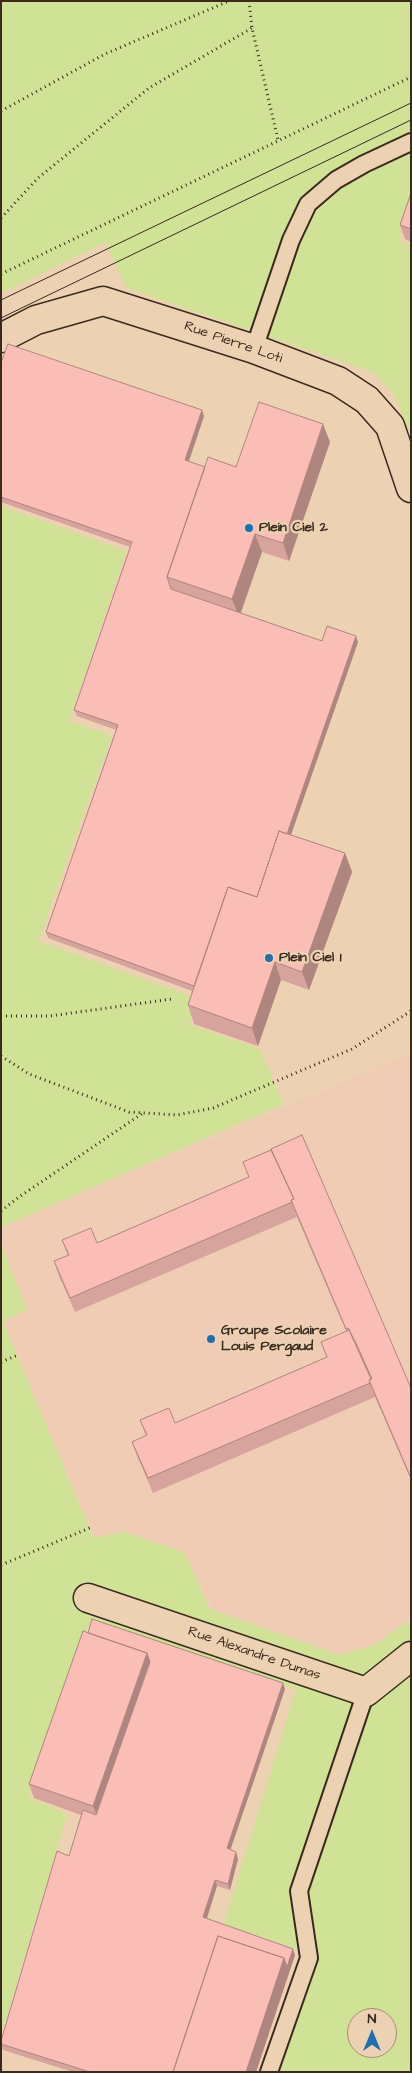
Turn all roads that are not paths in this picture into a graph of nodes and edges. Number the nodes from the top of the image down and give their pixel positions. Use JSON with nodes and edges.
{"nodes":[{"id":1,"x":411,"y":142,"type":"edge"},
{"id":2,"x":1,"y":338,"type":"edge"},
{"id":3,"x":254,"y":349,"type":"junction"},
{"id":4,"x":411,"y":488,"type":"edge"},
{"id":5,"x":88,"y":1598,"type":"dead end"},
{"id":6,"x":411,"y":1656,"type":"edge"},
{"id":7,"x":366,"y":1692,"type":"junction"},
{"id":8,"x":268,"y":2072,"type":"edge"}],
"edges":[{"from":1,"to":3,"type":"lane"},
{"from":2,"to":3,"type":"street","name":"Rue Pierre Loti"},
{"from":3,"to":4,"type":"street","name":"Rue Pierre Loti"},
{"from":5,"to":7,"type":"street","name":"Rue Alexandre Dumas"},
{"from":6,"to":7,"type":"street"},
{"from":7,"to":8,"type":"lane"}]}
